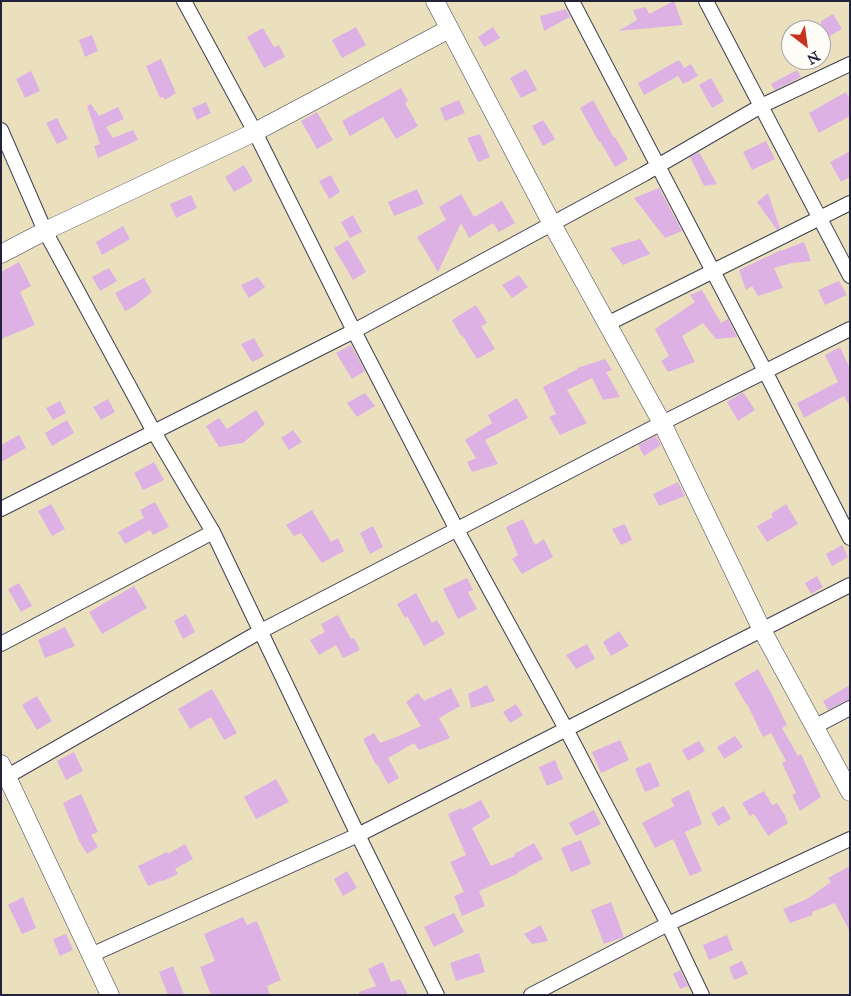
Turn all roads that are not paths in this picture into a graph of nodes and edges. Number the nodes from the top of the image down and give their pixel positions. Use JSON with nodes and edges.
{"nodes":[{"id":1,"x":184,"y":1,"type":"edge"},
{"id":2,"x":435,"y":1,"type":"edge"},
{"id":3,"x":572,"y":1,"type":"edge"},
{"id":4,"x":706,"y":1,"type":"edge"},
{"id":5,"x":449,"y":29,"type":"junction"},
{"id":6,"x":850,"y":64,"type":"edge"},
{"id":7,"x":761,"y":106,"type":"junction"},
{"id":8,"x":1,"y":130,"type":"edge"},
{"id":9,"x":255,"y":132,"type":"junction"},
{"id":10,"x":658,"y":166,"type":"junction"},
{"id":11,"x":850,"y":204,"type":"edge"},
{"id":12,"x":820,"y":219,"type":"junction"},
{"id":13,"x":552,"y":224,"type":"junction"},
{"id":14,"x":46,"y":232,"type":"junction"},
{"id":15,"x":1,"y":254,"type":"edge"},
{"id":16,"x":713,"y":272,"type":"junction"},
{"id":17,"x":850,"y":276,"type":"edge"},
{"id":18,"x":607,"y":324,"type":"junction"},
{"id":19,"x":850,"y":328,"type":"edge"},
{"id":20,"x":354,"y":331,"type":"junction"},
{"id":21,"x":765,"y":371,"type":"junction"},
{"id":22,"x":662,"y":423,"type":"junction"},
{"id":23,"x":154,"y":432,"type":"junction"},
{"id":24,"x":1,"y":509,"type":"edge"},
{"id":25,"x":456,"y":530,"type":"junction"},
{"id":26,"x":213,"y":532,"type":"junction"},
{"id":27,"x":850,"y":538,"type":"edge"},
{"id":28,"x":850,"y":585,"type":"edge"},
{"id":29,"x":762,"y":630,"type":"junction"},
{"id":30,"x":261,"y":632,"type":"junction"},
{"id":31,"x":1,"y":644,"type":"edge"},
{"id":32,"x":850,"y":708,"type":"edge"},
{"id":33,"x":814,"y":727,"type":"junction"},
{"id":34,"x":566,"y":729,"type":"junction"},
{"id":35,"x":3,"y":774,"type":"edge"},
{"id":36,"x":850,"y":792,"type":"edge"},
{"id":37,"x":358,"y":835,"type":"junction"},
{"id":38,"x":850,"y":839,"type":"edge"},
{"id":39,"x":668,"y":924,"type":"junction"},
{"id":40,"x":91,"y":955,"type":"junction"},
{"id":41,"x":110,"y":995,"type":"edge"},
{"id":42,"x":437,"y":995,"type":"edge"},
{"id":43,"x":532,"y":995,"type":"edge"},
{"id":44,"x":702,"y":995,"type":"edge"}],
"edges":[{"from":1,"to":9,"type":"street"},
{"from":2,"to":5,"type":"street"},
{"from":3,"to":10,"type":"street"},
{"from":4,"to":7,"type":"street"},
{"from":5,"to":9,"type":"street"},
{"from":5,"to":13,"type":"street"},
{"from":6,"to":7,"type":"street"},
{"from":7,"to":10,"type":"street"},
{"from":7,"to":12,"type":"street"},
{"from":8,"to":14,"type":"street"},
{"from":9,"to":14,"type":"street"},
{"from":9,"to":20,"type":"street"},
{"from":10,"to":13,"type":"street"},
{"from":10,"to":16,"type":"street"},
{"from":11,"to":12,"type":"street"},
{"from":12,"to":16,"type":"street"},
{"from":12,"to":17,"type":"street"},
{"from":13,"to":18,"type":"street"},
{"from":13,"to":20,"type":"street"},
{"from":14,"to":15,"type":"street"},
{"from":14,"to":23,"type":"street"},
{"from":16,"to":18,"type":"street"},
{"from":16,"to":21,"type":"street"},
{"from":18,"to":22,"type":"street"},
{"from":19,"to":21,"type":"street"},
{"from":20,"to":23,"type":"street"},
{"from":20,"to":25,"type":"street"},
{"from":21,"to":22,"type":"street"},
{"from":21,"to":27,"type":"street"},
{"from":22,"to":25,"type":"street"},
{"from":22,"to":29,"type":"street"},
{"from":23,"to":24,"type":"street"},
{"from":23,"to":26,"type":"street"},
{"from":25,"to":30,"type":"street"},
{"from":25,"to":34,"type":"street"},
{"from":26,"to":30,"type":"street"},
{"from":26,"to":31,"type":"street"},
{"from":28,"to":29,"type":"street"},
{"from":29,"to":33,"type":"street"},
{"from":29,"to":34,"type":"street"},
{"from":30,"to":35,"type":"street"},
{"from":30,"to":37,"type":"street"},
{"from":32,"to":33,"type":"street"},
{"from":33,"to":36,"type":"street"},
{"from":34,"to":37,"type":"street"},
{"from":34,"to":39,"type":"street"},
{"from":35,"to":40,"type":"street"},
{"from":37,"to":40,"type":"street"},
{"from":37,"to":42,"type":"street"},
{"from":38,"to":39,"type":"street"},
{"from":39,"to":43,"type":"street"},
{"from":39,"to":44,"type":"street"},
{"from":40,"to":41,"type":"street"}]}
